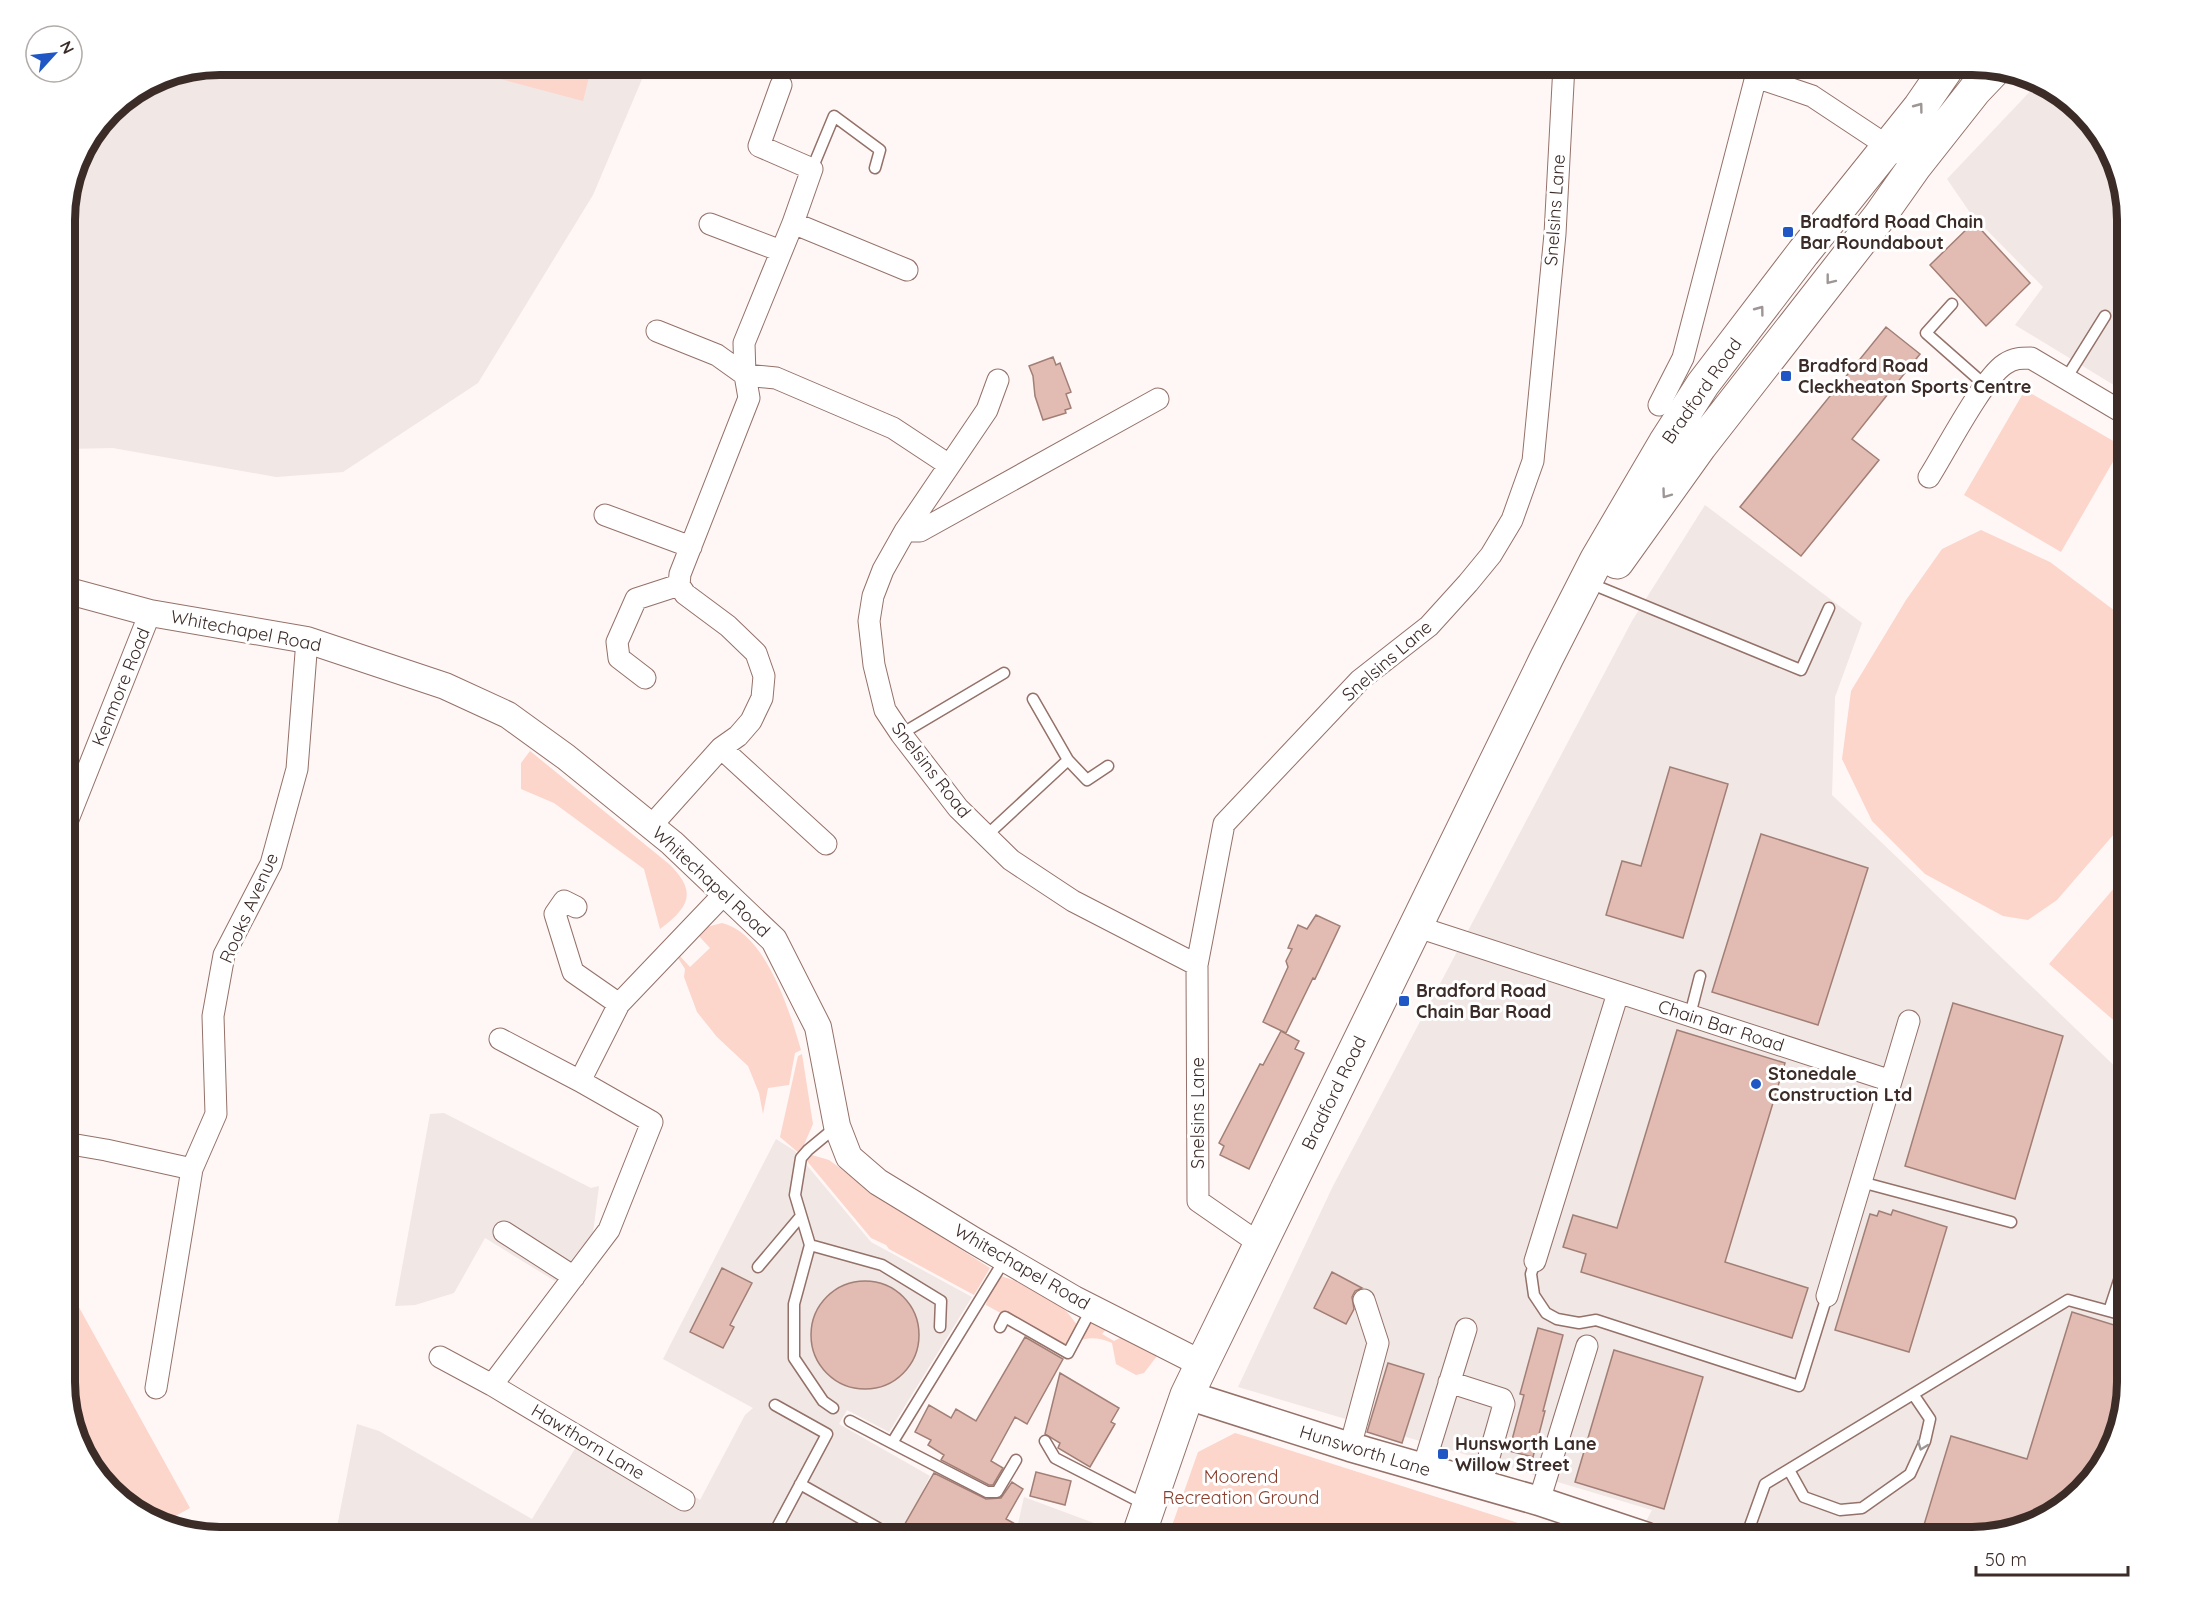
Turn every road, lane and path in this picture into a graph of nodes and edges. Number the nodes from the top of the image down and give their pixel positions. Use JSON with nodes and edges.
{"nodes":[{"id":1,"x":1563,"y":75,"type":"edge"},
{"id":2,"x":1756,"y":75,"type":"edge"},
{"id":3,"x":1766,"y":75,"type":"edge"},
{"id":4,"x":1942,"y":75,"type":"edge"},
{"id":5,"x":1988,"y":76,"type":"edge"},
{"id":6,"x":781,"y":85,"type":"dead end"},
{"id":7,"x":1888,"y":147,"type":"junction"},
{"id":8,"x":1915,"y":166,"type":"junction"},
{"id":9,"x":875,"y":168,"type":"dead end"},
{"id":10,"x":812,"y":169,"type":"junction"},
{"id":11,"x":793,"y":223,"type":"junction"},
{"id":12,"x":710,"y":224,"type":"dead end"},
{"id":13,"x":781,"y":251,"type":"junction"},
{"id":14,"x":907,"y":270,"type":"dead end"},
{"id":15,"x":1952,"y":304,"type":"dead end"},
{"id":16,"x":2105,"y":316,"type":"dead end"},
{"id":17,"x":657,"y":331,"type":"dead end"},
{"id":18,"x":745,"y":375,"type":"junction"},
{"id":19,"x":2067,"y":377,"type":"junction"},
{"id":20,"x":998,"y":380,"type":"dead end"},
{"id":21,"x":1985,"y":385,"type":"junction"},
{"id":22,"x":1158,"y":399,"type":"dead end"},
{"id":23,"x":1659,"y":405,"type":"dead end"},
{"id":24,"x":2117,"y":409,"type":"edge"},
{"id":25,"x":949,"y":465,"type":"junction"},
{"id":26,"x":1929,"y":477,"type":"dead end"},
{"id":27,"x":605,"y":514,"type":"dead end"},
{"id":28,"x":905,"y":531,"type":"junction"},
{"id":29,"x":691,"y":547,"type":"junction"},
{"id":30,"x":680,"y":585,"type":"junction"},
{"id":31,"x":1599,"y":587,"type":"junction"},
{"id":32,"x":75,"y":593,"type":"edge"},
{"id":33,"x":1829,"y":608,"type":"dead end"},
{"id":34,"x":150,"y":613,"type":"junction"},
{"id":35,"x":307,"y":640,"type":"junction"},
{"id":36,"x":1547,"y":657,"type":"junction"},
{"id":37,"x":1004,"y":673,"type":"dead end"},
{"id":38,"x":645,"y":678,"type":"dead end"},
{"id":39,"x":1033,"y":699,"type":"dead end"},
{"id":40,"x":901,"y":734,"type":"junction"},
{"id":41,"x":721,"y":748,"type":"junction"},
{"id":42,"x":1068,"y":760,"type":"junction"},
{"id":43,"x":1108,"y":766,"type":"dead end"},
{"id":44,"x":75,"y":802,"type":"edge"},
{"id":45,"x":651,"y":826,"type":"junction"},
{"id":46,"x":986,"y":836,"type":"junction"},
{"id":47,"x":826,"y":844,"type":"dead end"},
{"id":48,"x":725,"y":893,"type":"junction"},
{"id":49,"x":576,"y":907,"type":"dead end"},
{"id":50,"x":1415,"y":926,"type":"junction"},
{"id":51,"x":1197,"y":965,"type":"junction"},
{"id":52,"x":1700,"y":976,"type":"dead end"},
{"id":53,"x":1618,"y":993,"type":"junction"},
{"id":54,"x":619,"y":1004,"type":"junction"},
{"id":55,"x":1690,"y":1015,"type":"junction"},
{"id":56,"x":1909,"y":1021,"type":"dead end"},
{"id":57,"x":500,"y":1039,"type":"dead end"},
{"id":58,"x":580,"y":1081,"type":"junction"},
{"id":59,"x":1892,"y":1081,"type":"junction"},
{"id":60,"x":837,"y":1126,"type":"junction"},
{"id":61,"x":75,"y":1145,"type":"edge"},
{"id":62,"x":192,"y":1169,"type":"junction"},
{"id":63,"x":1861,"y":1182,"type":"junction"},
{"id":64,"x":801,"y":1216,"type":"junction"},
{"id":65,"x":2011,"y":1222,"type":"dead end"},
{"id":66,"x":504,"y":1232,"type":"dead end"},
{"id":67,"x":1260,"y":1244,"type":"junction"},
{"id":68,"x":810,"y":1245,"type":"junction"},
{"id":69,"x":1005,"y":1259,"type":"junction"},
{"id":70,"x":1535,"y":1261,"type":"joint"},
{"id":71,"x":758,"y":1267,"type":"dead end"},
{"id":72,"x":574,"y":1277,"type":"junction"},
{"id":73,"x":2117,"y":1287,"type":"edge"},
{"id":74,"x":1827,"y":1296,"type":"joint"},
{"id":75,"x":1364,"y":1300,"type":"dead end"},
{"id":76,"x":1092,"y":1308,"type":"junction"},
{"id":77,"x":2109,"y":1311,"type":"junction"},
{"id":78,"x":2117,"y":1313,"type":"edge"},
{"id":79,"x":940,"y":1327,"type":"dead end"},
{"id":80,"x":1000,"y":1327,"type":"dead end"},
{"id":81,"x":1466,"y":1329,"type":"dead end"},
{"id":82,"x":1587,"y":1346,"type":"dead end"},
{"id":83,"x":440,"y":1357,"type":"dead end"},
{"id":84,"x":1202,"y":1364,"type":"junction"},
{"id":85,"x":1449,"y":1382,"type":"junction"},
{"id":86,"x":492,"y":1384,"type":"junction"},
{"id":87,"x":156,"y":1388,"type":"dead end"},
{"id":88,"x":1913,"y":1394,"type":"junction"},
{"id":89,"x":1187,"y":1395,"type":"junction"},
{"id":90,"x":775,"y":1406,"type":"dead end"},
{"id":91,"x":833,"y":1408,"type":"dead end"},
{"id":92,"x":850,"y":1421,"type":"dead end"},
{"id":93,"x":1045,"y":1441,"type":"dead end"},
{"id":94,"x":892,"y":1443,"type":"junction"},
{"id":95,"x":1350,"y":1447,"type":"junction"},
{"id":96,"x":1016,"y":1460,"type":"dead end"},
{"id":97,"x":1423,"y":1468,"type":"junction"},
{"id":98,"x":1789,"y":1470,"type":"junction"},
{"id":99,"x":800,"y":1484,"type":"junction"},
{"id":100,"x":1481,"y":1485,"type":"junction"},
{"id":101,"x":684,"y":1500,"type":"dead end"},
{"id":102,"x":1539,"y":1501,"type":"junction"},
{"id":103,"x":1149,"y":1506,"type":"junction"},
{"id":104,"x":778,"y":1527,"type":"edge"},
{"id":105,"x":875,"y":1527,"type":"edge"},
{"id":106,"x":1142,"y":1527,"type":"edge"},
{"id":107,"x":1609,"y":1527,"type":"edge"},
{"id":108,"x":1750,"y":1527,"type":"edge"}],
"edges":[{"from":1,"to":51,"type":"street","name":"Snelsins Lane"},
{"from":2,"to":23,"type":"street","name":"Bradford Road"},
{"from":3,"to":7,"type":"street","name":"Bradford Road"},
{"from":7,"to":4,"type":"main road","name":"Bradford Road","one_way":true},
{"from":5,"to":8,"type":"main road","name":"Bradford Road"},
{"from":6,"to":10,"type":"street"},
{"from":7,"to":8,"type":"street","name":"Bradford Road"},
{"from":36,"to":7,"type":"main road","name":"Bradford Road","one_way":true},
{"from":8,"to":31,"type":"main road","name":"Bradford Road","one_way":true},
{"from":9,"to":10,"type":"lane"},
{"from":10,"to":11,"type":"street"},
{"from":11,"to":13,"type":"street"},
{"from":11,"to":14,"type":"street"},
{"from":12,"to":13,"type":"street"},
{"from":13,"to":18,"type":"street"},
{"from":15,"to":21,"type":"lane"},
{"from":16,"to":19,"type":"lane"},
{"from":17,"to":18,"type":"street"},
{"from":18,"to":25,"type":"street"},
{"from":18,"to":29,"type":"street"},
{"from":19,"to":21,"type":"street"},
{"from":19,"to":24,"type":"street"},
{"from":20,"to":25,"type":"street","name":"Snelsins Road"},
{"from":21,"to":26,"type":"street"},
{"from":22,"to":28,"type":"street"},
{"from":25,"to":28,"type":"street","name":"Snelsins Road"},
{"from":27,"to":29,"type":"street"},
{"from":28,"to":40,"type":"street","name":"Snelsins Road"},
{"from":29,"to":30,"type":"street"},
{"from":30,"to":38,"type":"street"},
{"from":30,"to":41,"type":"street"},
{"from":31,"to":33,"type":"lane"},
{"from":31,"to":36,"type":"main road","name":"Bradford Road"},
{"from":32,"to":34,"type":"street","name":"Whitechapel Road"},
{"from":34,"to":35,"type":"street","name":"Whitechapel Road"},
{"from":34,"to":44,"type":"street","name":"Kenmore Road"},
{"from":35,"to":45,"type":"street","name":"Whitechapel Road"},
{"from":35,"to":62,"type":"street","name":"Rooks Avenue"},
{"from":36,"to":50,"type":"main road","name":"Bradford Road"},
{"from":37,"to":40,"type":"lane"},
{"from":39,"to":42,"type":"lane"},
{"from":40,"to":46,"type":"street","name":"Snelsins Road"},
{"from":41,"to":45,"type":"street"},
{"from":41,"to":47,"type":"street"},
{"from":42,"to":43,"type":"lane"},
{"from":42,"to":46,"type":"lane"},
{"from":45,"to":48,"type":"street","name":"Whitechapel Road"},
{"from":46,"to":51,"type":"street","name":"Snelsins Road"},
{"from":48,"to":54,"type":"street"},
{"from":48,"to":60,"type":"street","name":"Whitechapel Road"},
{"from":49,"to":54,"type":"street"},
{"from":50,"to":53,"type":"street","name":"Chain Bar Road"},
{"from":50,"to":67,"type":"main road","name":"Bradford Road"},
{"from":51,"to":67,"type":"street","name":"Snelsins Lane"},
{"from":52,"to":55,"type":"lane"},
{"from":53,"to":55,"type":"street","name":"Chain Bar Road"},
{"from":53,"to":70,"type":"street"},
{"from":54,"to":58,"type":"street"},
{"from":55,"to":59,"type":"street","name":"Chain Bar Road"},
{"from":56,"to":59,"type":"street"},
{"from":57,"to":58,"type":"street"},
{"from":58,"to":72,"type":"street"},
{"from":59,"to":63,"type":"street"},
{"from":60,"to":64,"type":"lane"},
{"from":60,"to":69,"type":"street","name":"Whitechapel Road"},
{"from":61,"to":62,"type":"street"},
{"from":62,"to":87,"type":"street","name":"Rooks Avenue"},
{"from":63,"to":65,"type":"lane"},
{"from":63,"to":74,"type":"street"},
{"from":64,"to":68,"type":"lane"},
{"from":64,"to":71,"type":"lane"},
{"from":66,"to":72,"type":"street"},
{"from":67,"to":84,"type":"main road","name":"Bradford Road"},
{"from":68,"to":79,"type":"lane"},
{"from":68,"to":91,"type":"lane"},
{"from":69,"to":76,"type":"street","name":"Whitechapel Road"},
{"from":69,"to":94,"type":"lane"},
{"from":70,"to":74,"type":"lane"},
{"from":72,"to":86,"type":"street"},
{"from":73,"to":77,"type":"lane"},
{"from":75,"to":95,"type":"street"},
{"from":76,"to":80,"type":"lane"},
{"from":76,"to":84,"type":"street","name":"Whitechapel Road"},
{"from":77,"to":78,"type":"lane"},
{"from":77,"to":88,"type":"lane"},
{"from":81,"to":85,"type":"street"},
{"from":82,"to":102,"type":"street"},
{"from":83,"to":86,"type":"street","name":"Hawthorn Lane"},
{"from":84,"to":89,"type":"main road","name":"Bradford Road"},
{"from":85,"to":97,"type":"street"},
{"from":85,"to":100,"type":"street"},
{"from":86,"to":101,"type":"street","name":"Hawthorn Lane"},
{"from":88,"to":98,"type":"lane"},
{"from":88,"to":98,"type":"lane","one_way":true},
{"from":89,"to":95,"type":"main road","name":"Hunsworth Lane"},
{"from":89,"to":103,"type":"main road","name":"Bradford Road"},
{"from":90,"to":99,"type":"lane"},
{"from":92,"to":94,"type":"lane"},
{"from":93,"to":103,"type":"lane"},
{"from":94,"to":96,"type":"lane"},
{"from":95,"to":97,"type":"main road","name":"Hunsworth Lane"},
{"from":97,"to":100,"type":"main road","name":"Hunsworth Lane"},
{"from":98,"to":108,"type":"lane"},
{"from":99,"to":104,"type":"lane"},
{"from":99,"to":105,"type":"lane"},
{"from":100,"to":102,"type":"main road","name":"Hunsworth Lane"},
{"from":102,"to":107,"type":"main road","name":"Hunsworth Lane"},
{"from":103,"to":106,"type":"main road","name":"Bradford Road"}]}
